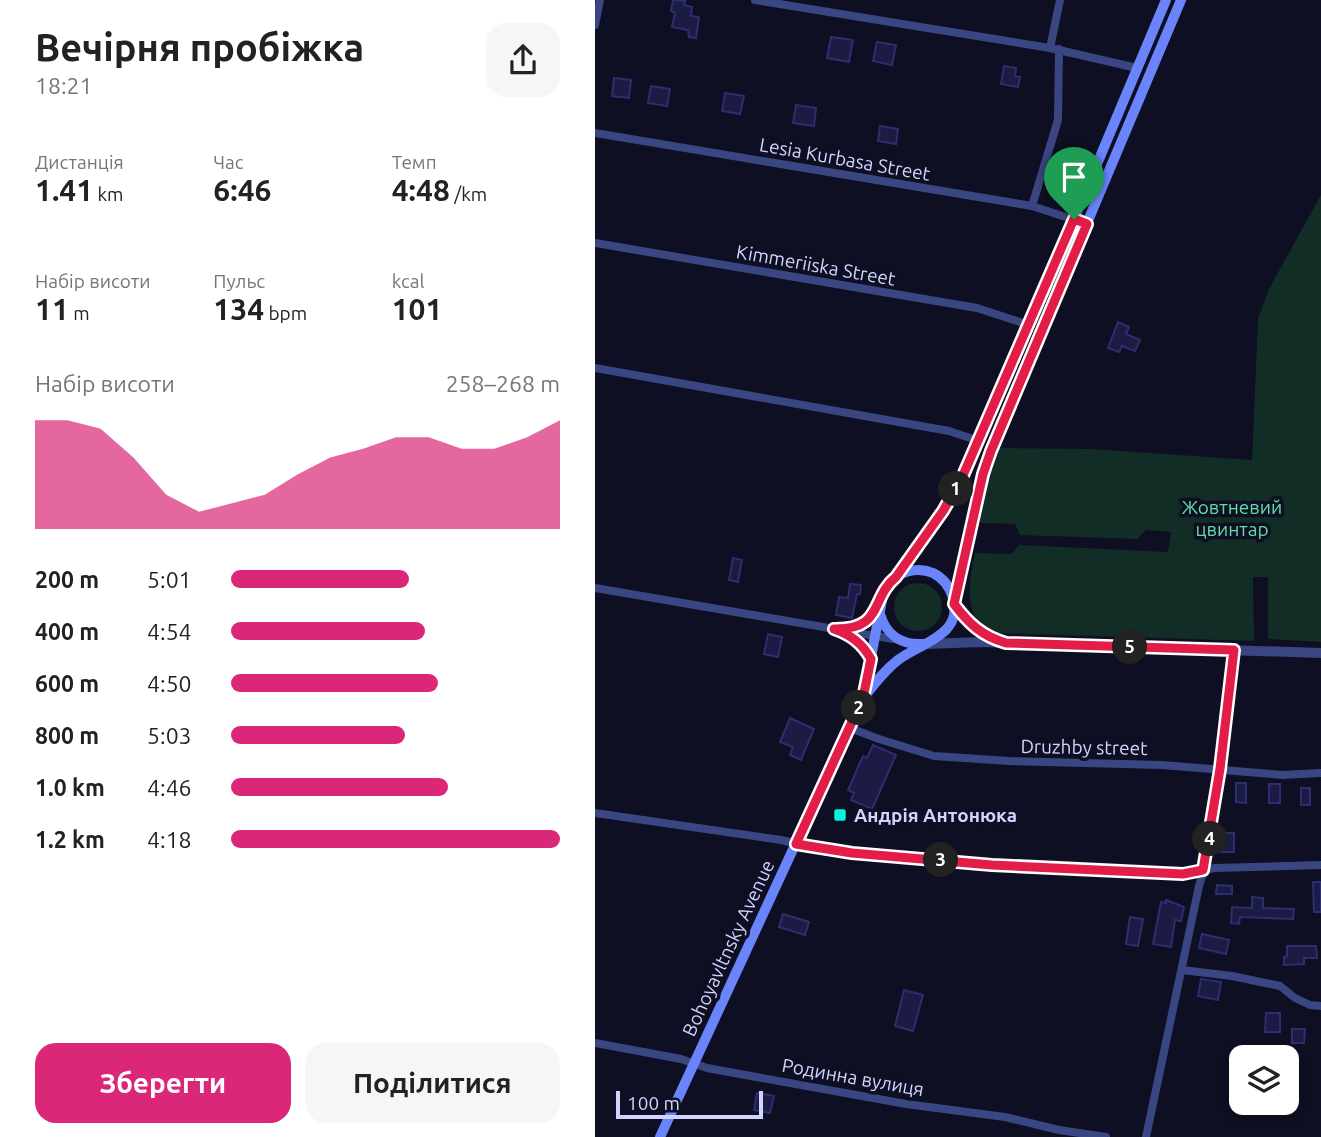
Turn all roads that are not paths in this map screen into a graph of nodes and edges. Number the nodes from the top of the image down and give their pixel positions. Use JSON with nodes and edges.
{"nodes":[{"id":1,"x":600,"y":0,"type":"edge"},
{"id":2,"x":755,"y":0,"type":"edge"},
{"id":3,"x":1060,"y":0,"type":"edge"},
{"id":4,"x":1166,"y":0,"type":"edge"},
{"id":5,"x":1181,"y":0,"type":"edge"},
{"id":6,"x":595,"y":25,"type":"edge"},
{"id":7,"x":1054,"y":49,"type":"junction"},
{"id":8,"x":1137,"y":68,"type":"junction"},
{"id":9,"x":595,"y":133,"type":"edge"},
{"id":10,"x":1032,"y":206,"type":"junction"},
{"id":11,"x":1074,"y":219,"type":"junction"},
{"id":12,"x":1087,"y":224,"type":"junction"},
{"id":13,"x":595,"y":243,"type":"edge"},
{"id":14,"x":1029,"y":325,"type":"junction"},
{"id":15,"x":595,"y":368,"type":"edge"},
{"id":16,"x":979,"y":441,"type":"junction"},
{"id":17,"x":896,"y":577,"type":"junction"},
{"id":18,"x":595,"y":589,"type":"edge"},
{"id":19,"x":954,"y":603,"type":"junction"},
{"id":20,"x":880,"y":608,"type":"junction"},
{"id":21,"x":834,"y":629,"type":"junction"},
{"id":22,"x":875,"y":637,"type":"junction"},
{"id":23,"x":900,"y":640,"type":"junction"},
{"id":24,"x":1006,"y":643,"type":"junction"},
{"id":25,"x":926,"y":644,"type":"junction"},
{"id":26,"x":1234,"y":650,"type":"junction"},
{"id":27,"x":1321,"y":653,"type":"edge"},
{"id":28,"x":871,"y":659,"type":"junction"},
{"id":29,"x":863,"y":698,"type":"junction"},
{"id":30,"x":851,"y":728,"type":"junction"},
{"id":31,"x":1220,"y":769,"type":"junction"},
{"id":32,"x":1321,"y":773,"type":"edge"},
{"id":33,"x":595,"y":813,"type":"edge"},
{"id":34,"x":796,"y":844,"type":"junction"},
{"id":35,"x":1321,"y":865,"type":"edge"},
{"id":36,"x":1203,"y":870,"type":"junction"},
{"id":37,"x":1182,"y":970,"type":"junction"},
{"id":38,"x":1321,"y":1006,"type":"edge"},
{"id":39,"x":595,"y":1044,"type":"edge"},
{"id":40,"x":694,"y":1064,"type":"junction"},
{"id":41,"x":660,"y":1137,"type":"edge"},
{"id":42,"x":1106,"y":1137,"type":"edge"},
{"id":43,"x":1146,"y":1137,"type":"edge"}],
"edges":[{"from":1,"to":6,"type":"street"},
{"from":2,"to":7,"type":"street"},
{"from":3,"to":7,"type":"street"},
{"from":4,"to":8,"type":"main road","name":"Bohoyavltnsky Avenue"},
{"from":5,"to":12,"type":"main road","name":"Bohoyavltnsky Avenue"},
{"from":7,"to":8,"type":"street"},
{"from":7,"to":10,"type":"street"},
{"from":8,"to":11,"type":"main road","name":"Bohoyavltnsky Avenue"},
{"from":9,"to":10,"type":"street","name":"Lesia Kurbasa Street"},
{"from":10,"to":11,"type":"street","name":"Lesia Kurbasa Street"},
{"from":11,"to":12,"type":"street","name":"Lesia Kurbasa Street"},
{"from":11,"to":14,"type":"main road","name":"Bohoyavltnsky Avenue"},
{"from":12,"to":19,"type":"main road","name":"Bohoyavltnsky Avenue"},
{"from":13,"to":14,"type":"street","name":"Kimmeriiska Street"},
{"from":14,"to":16,"type":"main road","name":"Bohoyavltnsky Avenue"},
{"from":15,"to":16,"type":"street"},
{"from":16,"to":17,"type":"main road","name":"Bohoyavltnsky Avenue"},
{"from":17,"to":19,"type":"main road"},
{"from":17,"to":20,"type":"main road","name":"Bohoyavltnsky Avenue"},
{"from":18,"to":21,"type":"street"},
{"from":19,"to":24,"type":"street"},
{"from":19,"to":25,"type":"main road","name":"Bohoyavltnsky Avenue"},
{"from":20,"to":21,"type":"street"},
{"from":20,"to":22,"type":"main road","name":"Bohoyavltnsky Avenue"},
{"from":20,"to":23,"type":"main road"},
{"from":21,"to":22,"type":"street"},
{"from":21,"to":28,"type":"street"},
{"from":22,"to":23,"type":"street"},
{"from":22,"to":28,"type":"main road","name":"Bohoyavltnsky Avenue"},
{"from":23,"to":25,"type":"main road"},
{"from":24,"to":25,"type":"street"},
{"from":24,"to":26,"type":"street"},
{"from":25,"to":29,"type":"main road","name":"Bohoyavltnsky Avenue"},
{"from":26,"to":27,"type":"street"},
{"from":26,"to":31,"type":"street"},
{"from":28,"to":29,"type":"main road","name":"Bohoyavltnsky Avenue"},
{"from":29,"to":30,"type":"main road","name":"Bohoyavltnsky Avenue"},
{"from":30,"to":31,"type":"street","name":"Druzhby street"},
{"from":30,"to":34,"type":"main road","name":"Bohoyavltnsky Avenue"},
{"from":31,"to":32,"type":"street","name":"Druzhby street"},
{"from":31,"to":36,"type":"street"},
{"from":33,"to":34,"type":"street"},
{"from":34,"to":36,"type":"street"},
{"from":34,"to":40,"type":"main road","name":"Bohoyavltnsky Avenue"},
{"from":35,"to":36,"type":"street"},
{"from":36,"to":37,"type":"street"},
{"from":37,"to":38,"type":"street"},
{"from":37,"to":43,"type":"street"},
{"from":39,"to":40,"type":"street","name":"Родинна вулиця"},
{"from":40,"to":41,"type":"main road","name":"Bohoyavltnsky Avenue"},
{"from":40,"to":42,"type":"street","name":"Родинна вулиця"}]}
